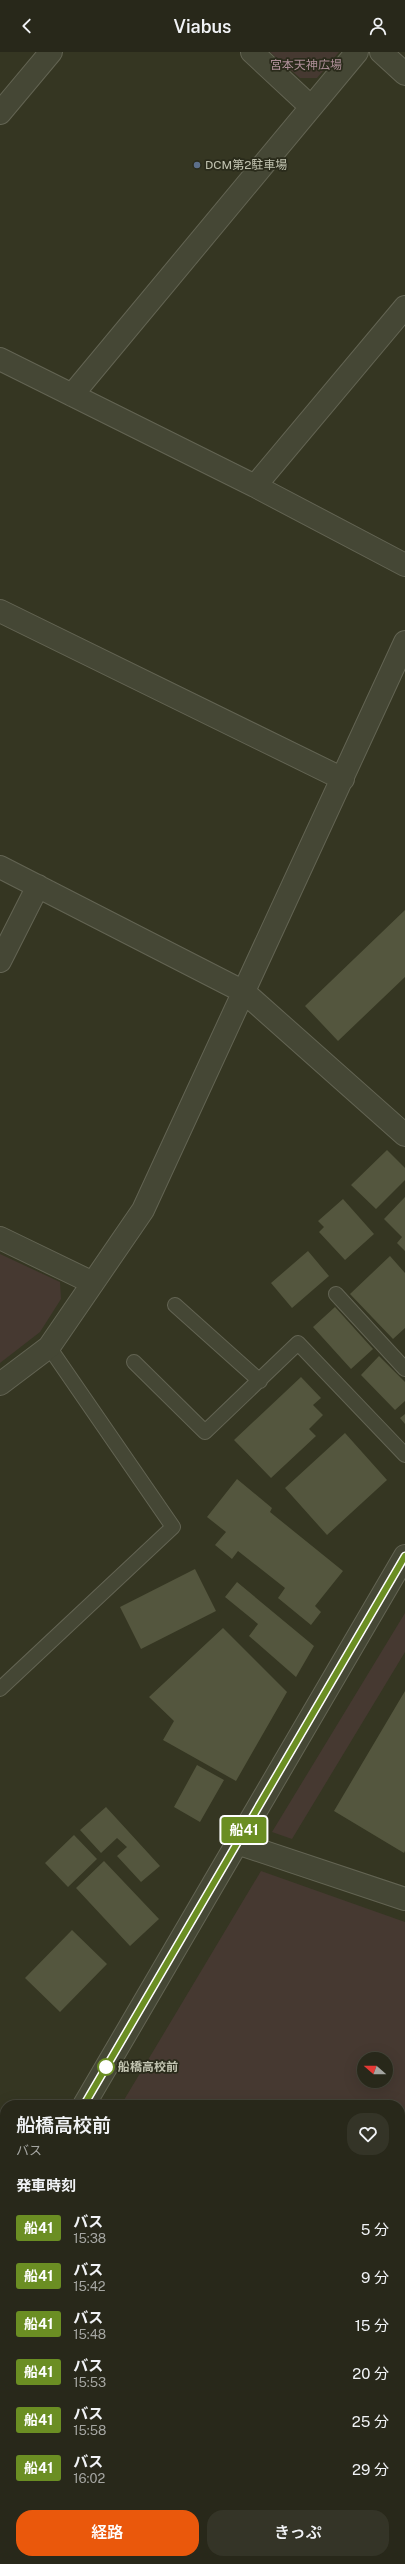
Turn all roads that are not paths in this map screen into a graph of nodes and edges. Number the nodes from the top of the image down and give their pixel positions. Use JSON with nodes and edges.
{"nodes":[{"id":1,"x":51,"y":52,"type":"edge"},
{"id":2,"x":252,"y":52,"type":"edge"},
{"id":3,"x":357,"y":52,"type":"edge"},
{"id":4,"x":381,"y":52,"type":"edge"},
{"id":5,"x":405,"y":74,"type":"edge"},
{"id":6,"x":310,"y":106,"type":"junction"},
{"id":7,"x":0,"y":113,"type":"edge"},
{"id":8,"x":405,"y":307,"type":"edge"},
{"id":9,"x":0,"y":359,"type":"edge"},
{"id":10,"x":72,"y":395,"type":"junction"},
{"id":11,"x":255,"y":486,"type":"junction"},
{"id":12,"x":405,"y":564,"type":"edge"},
{"id":13,"x":0,"y":611,"type":"edge"},
{"id":14,"x":405,"y":642,"type":"edge"},
{"id":15,"x":343,"y":779,"type":"junction"},
{"id":16,"x":0,"y":867,"type":"edge"},
{"id":17,"x":38,"y":886,"type":"junction"},
{"id":18,"x":0,"y":961,"type":"edge"},
{"id":19,"x":244,"y":992,"type":"junction"},
{"id":20,"x":405,"y":1135,"type":"edge"},
{"id":21,"x":0,"y":1238,"type":"edge"},
{"id":22,"x":93,"y":1283,"type":"junction"},
{"id":23,"x":336,"y":1294,"type":"dead end"},
{"id":24,"x":175,"y":1305,"type":"dead end"},
{"id":25,"x":49,"y":1346,"type":"junction"},
{"id":26,"x":134,"y":1362,"type":"dead end"},
{"id":27,"x":405,"y":1369,"type":"edge"},
{"id":28,"x":260,"y":1381,"type":"junction"},
{"id":29,"x":0,"y":1384,"type":"edge"},
{"id":30,"x":405,"y":1455,"type":"edge"},
{"id":31,"x":405,"y":1556,"type":"edge"},
{"id":32,"x":0,"y":1689,"type":"edge"},
{"id":33,"x":237,"y":1843,"type":"junction"},
{"id":34,"x":405,"y":1898,"type":"edge"},
{"id":35,"x":87,"y":2100,"type":"edge"}],
"edges":[{"from":1,"to":7,"type":"street"},
{"from":2,"to":6,"type":"street"},
{"from":3,"to":6,"type":"street"},
{"from":4,"to":5,"type":"street"},
{"from":6,"to":10,"type":"street"},
{"from":8,"to":11,"type":"street"},
{"from":9,"to":10,"type":"street"},
{"from":10,"to":11,"type":"street"},
{"from":11,"to":12,"type":"street"},
{"from":13,"to":15,"type":"street"},
{"from":14,"to":15,"type":"street"},
{"from":15,"to":19,"type":"street"},
{"from":16,"to":17,"type":"street"},
{"from":17,"to":18,"type":"street"},
{"from":17,"to":19,"type":"street"},
{"from":19,"to":20,"type":"street"},
{"from":19,"to":22,"type":"street"},
{"from":21,"to":22,"type":"street"},
{"from":22,"to":25,"type":"street"},
{"from":23,"to":27,"type":"lane"},
{"from":24,"to":28,"type":"lane"},
{"from":25,"to":29,"type":"street"},
{"from":25,"to":32,"type":"lane"},
{"from":26,"to":28,"type":"lane"},
{"from":28,"to":30,"type":"lane"},
{"from":31,"to":33,"type":"street"},
{"from":33,"to":34,"type":"street"},
{"from":33,"to":35,"type":"street"}]}
